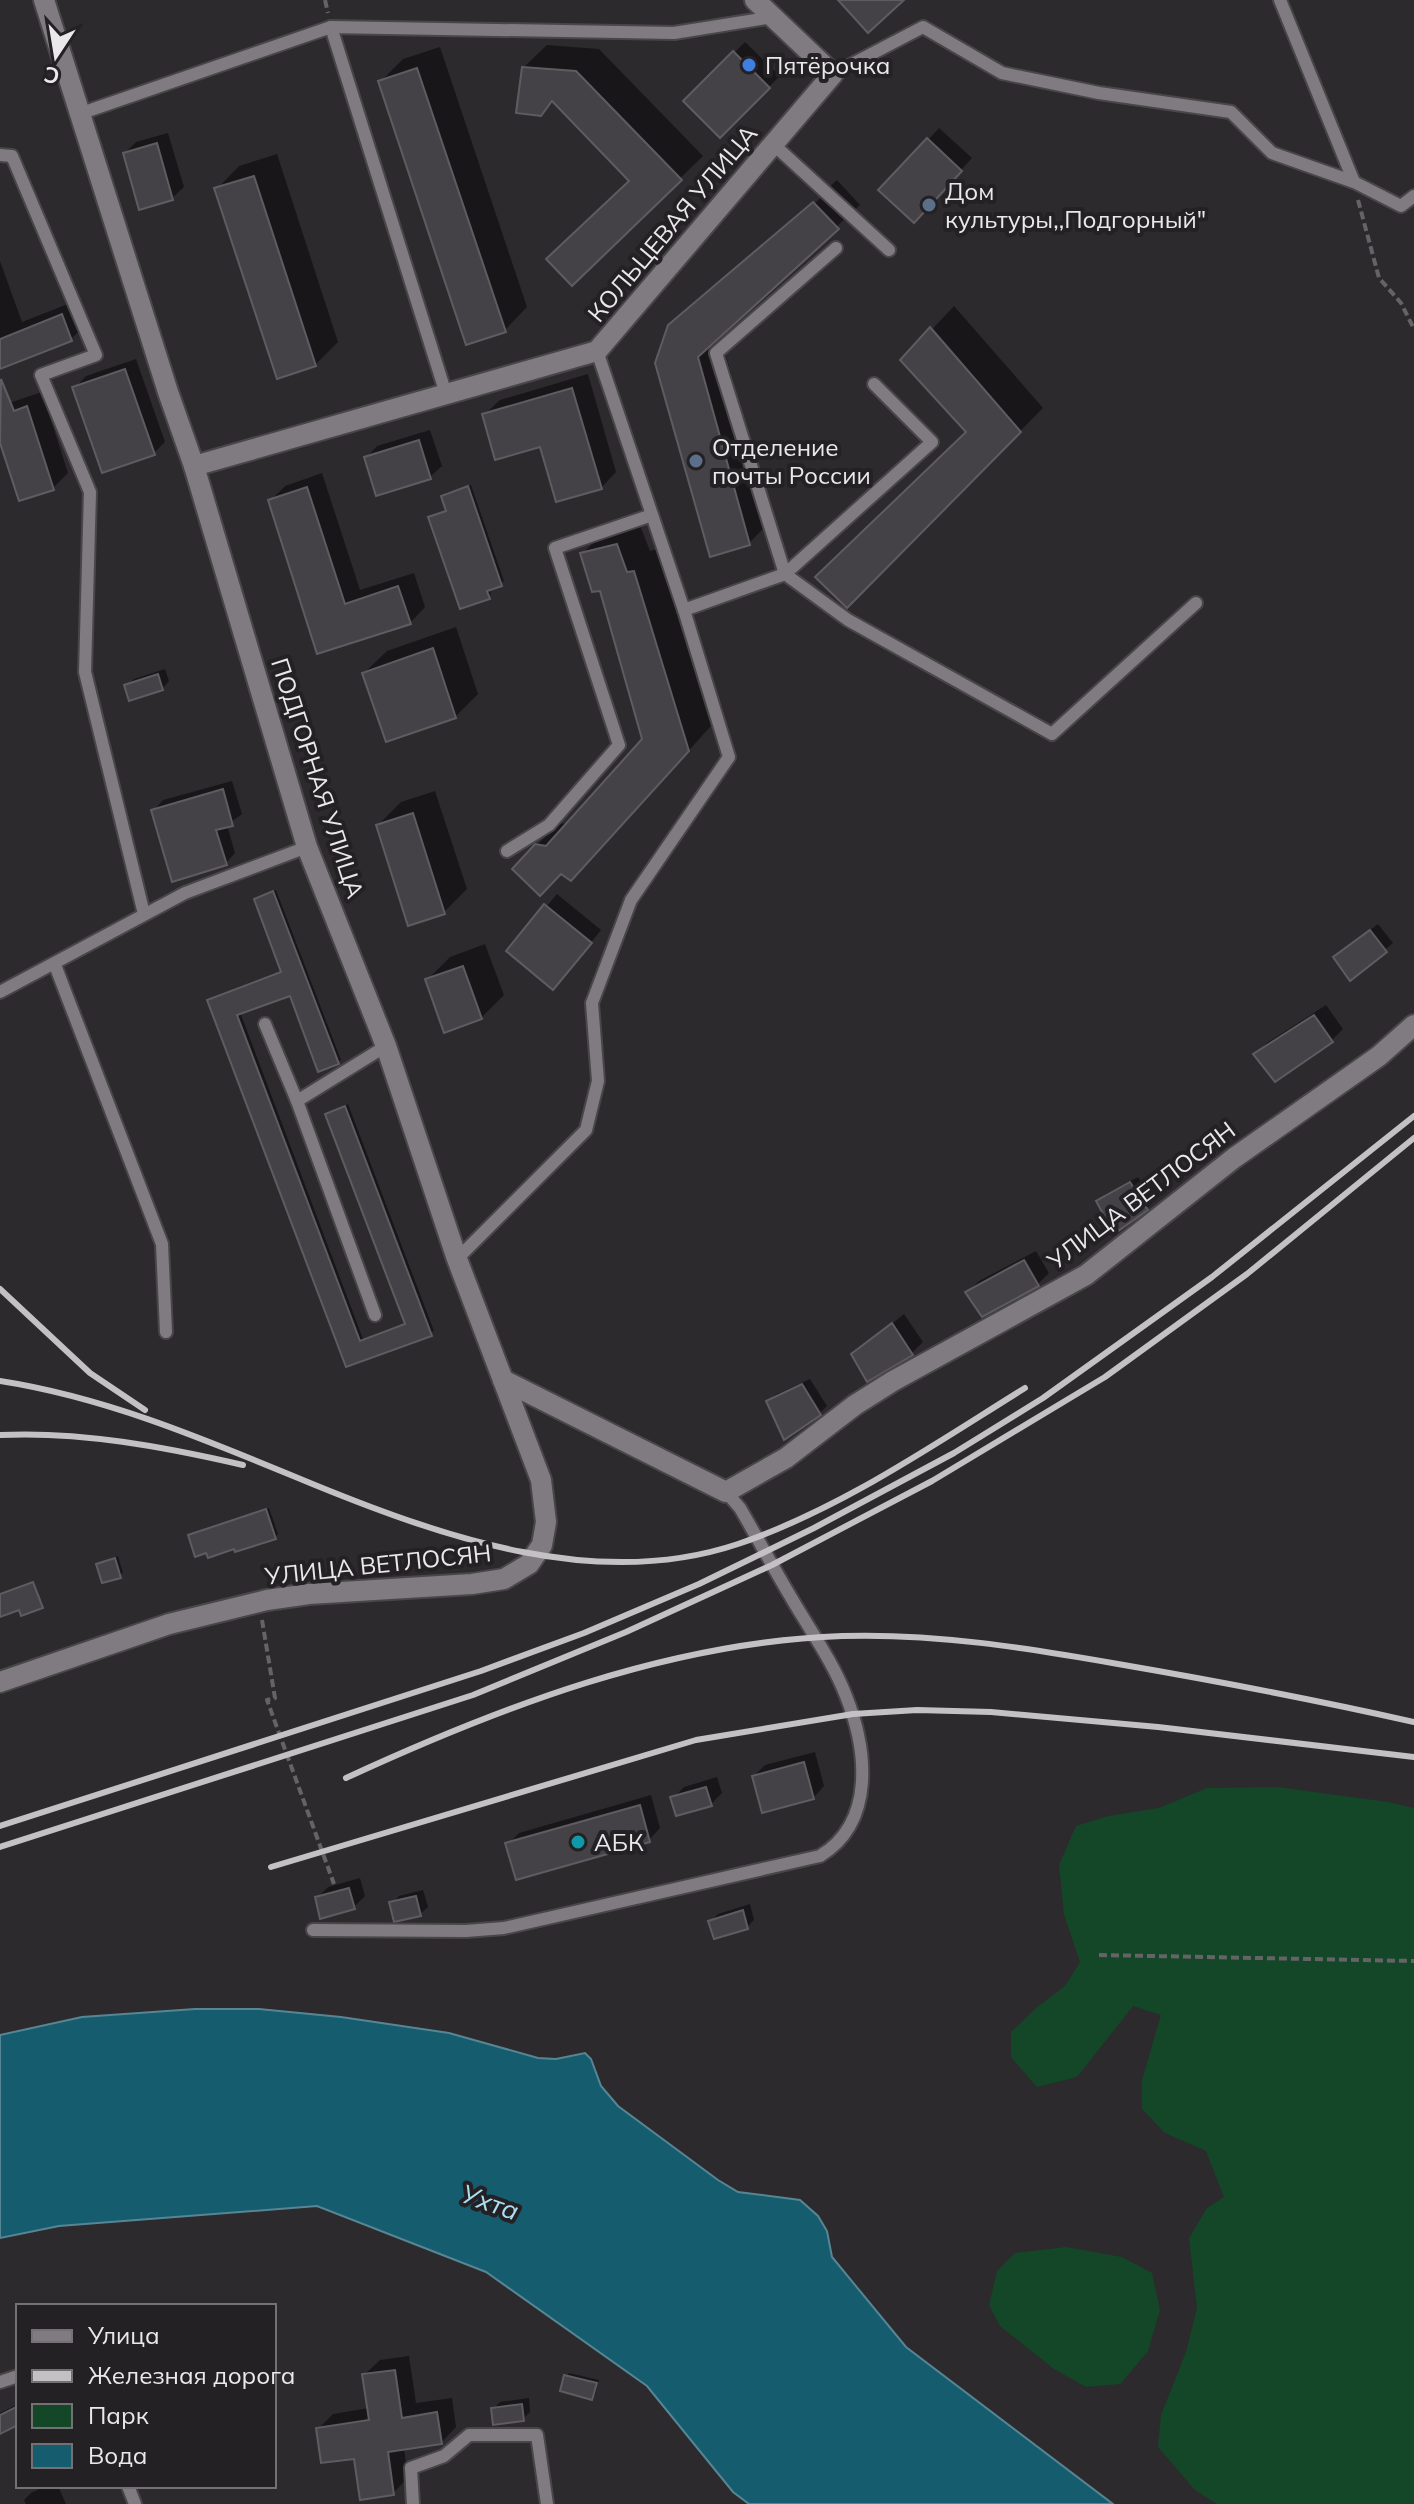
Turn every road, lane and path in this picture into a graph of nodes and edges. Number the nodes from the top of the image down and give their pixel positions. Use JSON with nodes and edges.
{"nodes":[{"id":1,"x":44,"y":0,"type":"edge"},
{"id":2,"x":755,"y":0,"type":"edge"},
{"id":3,"x":1280,"y":0,"type":"edge"},
{"id":4,"x":773,"y":17,"type":"junction"},
{"id":5,"x":331,"y":27,"type":"junction"},
{"id":6,"x":833,"y":74,"type":"junction"},
{"id":7,"x":79,"y":114,"type":"junction"},
{"id":8,"x":773,"y":144,"type":"junction"},
{"id":9,"x":0,"y":155,"type":"edge"},
{"id":10,"x":1354,"y":182,"type":"junction"},
{"id":11,"x":1414,"y":196,"type":"edge"},
{"id":12,"x":836,"y":248,"type":"dead end"},
{"id":13,"x":889,"y":250,"type":"dead end"},
{"id":14,"x":1414,"y":329,"type":"edge"},
{"id":15,"x":597,"y":351,"type":"junction"},
{"id":16,"x":874,"y":384,"type":"dead end"},
{"id":17,"x":446,"y":394,"type":"junction"},
{"id":18,"x":194,"y":466,"type":"junction"},
{"id":19,"x":652,"y":515,"type":"junction"},
{"id":20,"x":785,"y":574,"type":"junction"},
{"id":21,"x":1196,"y":603,"type":"dead end"},
{"id":22,"x":684,"y":610,"type":"junction"},
{"id":23,"x":307,"y":847,"type":"junction"},
{"id":24,"x":507,"y":851,"type":"dead end"},
{"id":25,"x":144,"y":914,"type":"junction"},
{"id":26,"x":55,"y":965,"type":"junction"},
{"id":27,"x":0,"y":992,"type":"edge"},
{"id":28,"x":265,"y":1024,"type":"dead end"},
{"id":29,"x":1414,"y":1025,"type":"edge"},
{"id":30,"x":386,"y":1046,"type":"junction"},
{"id":31,"x":297,"y":1101,"type":"junction"},
{"id":32,"x":457,"y":1259,"type":"junction"},
{"id":33,"x":375,"y":1315,"type":"dead end"},
{"id":34,"x":166,"y":1332,"type":"dead end"},
{"id":35,"x":503,"y":1380,"type":"junction"},
{"id":36,"x":726,"y":1492,"type":"junction"},
{"id":37,"x":529,"y":1564,"type":"joint"},
{"id":38,"x":259,"y":1602,"type":"junction"},
{"id":39,"x":0,"y":1682,"type":"edge"},
{"id":40,"x":334,"y":1884,"type":"dead end"},
{"id":41,"x":313,"y":1930,"type":"dead end"},
{"id":42,"x":1099,"y":1955,"type":"dead end"},
{"id":43,"x":1414,"y":1961,"type":"edge"},
{"id":44,"x":413,"y":2504,"type":"edge"},
{"id":45,"x":547,"y":2504,"type":"edge"}],
"edges":[{"from":1,"to":7,"type":"street","name":"ПОДГОРНАЯ УЛИЦА"},
{"from":2,"to":4,"type":"street"},
{"from":3,"to":10,"type":"lane"},
{"from":4,"to":5,"type":"lane"},
{"from":4,"to":6,"type":"street"},
{"from":5,"to":7,"type":"lane"},
{"from":5,"to":17,"type":"lane"},
{"from":6,"to":8,"type":"street","name":"КОЛЬЦЕВАЯ УЛИЦА"},
{"from":6,"to":10,"type":"lane"},
{"from":7,"to":18,"type":"street","name":"ПОДГОРНАЯ УЛИЦА"},
{"from":8,"to":13,"type":"lane"},
{"from":8,"to":15,"type":"street","name":"КОЛЬЦЕВАЯ УЛИЦА"},
{"from":9,"to":25,"type":"lane"},
{"from":10,"to":11,"type":"lane"},
{"from":10,"to":14,"type":"path"},
{"from":12,"to":20,"type":"lane"},
{"from":15,"to":17,"type":"street","name":"КОЛЬЦЕВАЯ УЛИЦА"},
{"from":15,"to":19,"type":"lane"},
{"from":16,"to":20,"type":"lane"},
{"from":17,"to":18,"type":"street","name":"КОЛЬЦЕВАЯ УЛИЦА"},
{"from":18,"to":23,"type":"street","name":"ПОДГОРНАЯ УЛИЦА"},
{"from":19,"to":22,"type":"lane"},
{"from":19,"to":24,"type":"lane"},
{"from":20,"to":21,"type":"lane"},
{"from":20,"to":22,"type":"lane"},
{"from":22,"to":32,"type":"lane"},
{"from":23,"to":25,"type":"lane"},
{"from":23,"to":30,"type":"street","name":"ПОДГОРНАЯ УЛИЦА"},
{"from":25,"to":26,"type":"lane"},
{"from":26,"to":27,"type":"lane"},
{"from":26,"to":34,"type":"lane"},
{"from":28,"to":31,"type":"lane"},
{"from":29,"to":36,"type":"street","name":"УЛИЦА ВЕТЛОСЯН"},
{"from":30,"to":31,"type":"lane"},
{"from":30,"to":32,"type":"street","name":"ПОДГОРНАЯ УЛИЦА"},
{"from":31,"to":33,"type":"lane"},
{"from":32,"to":35,"type":"street","name":"ПОДГОРНАЯ УЛИЦА"},
{"from":35,"to":36,"type":"street"},
{"from":35,"to":37,"type":"street","name":"ПОДГОРНАЯ УЛИЦА"},
{"from":36,"to":41,"type":"lane"},
{"from":37,"to":38,"type":"street","name":"УЛИЦА ВЕТЛОСЯН"},
{"from":38,"to":39,"type":"street","name":"УЛИЦА ВЕТЛОСЯН"},
{"from":38,"to":40,"type":"path"},
{"from":42,"to":43,"type":"path"},
{"from":44,"to":45,"type":"lane"}]}
